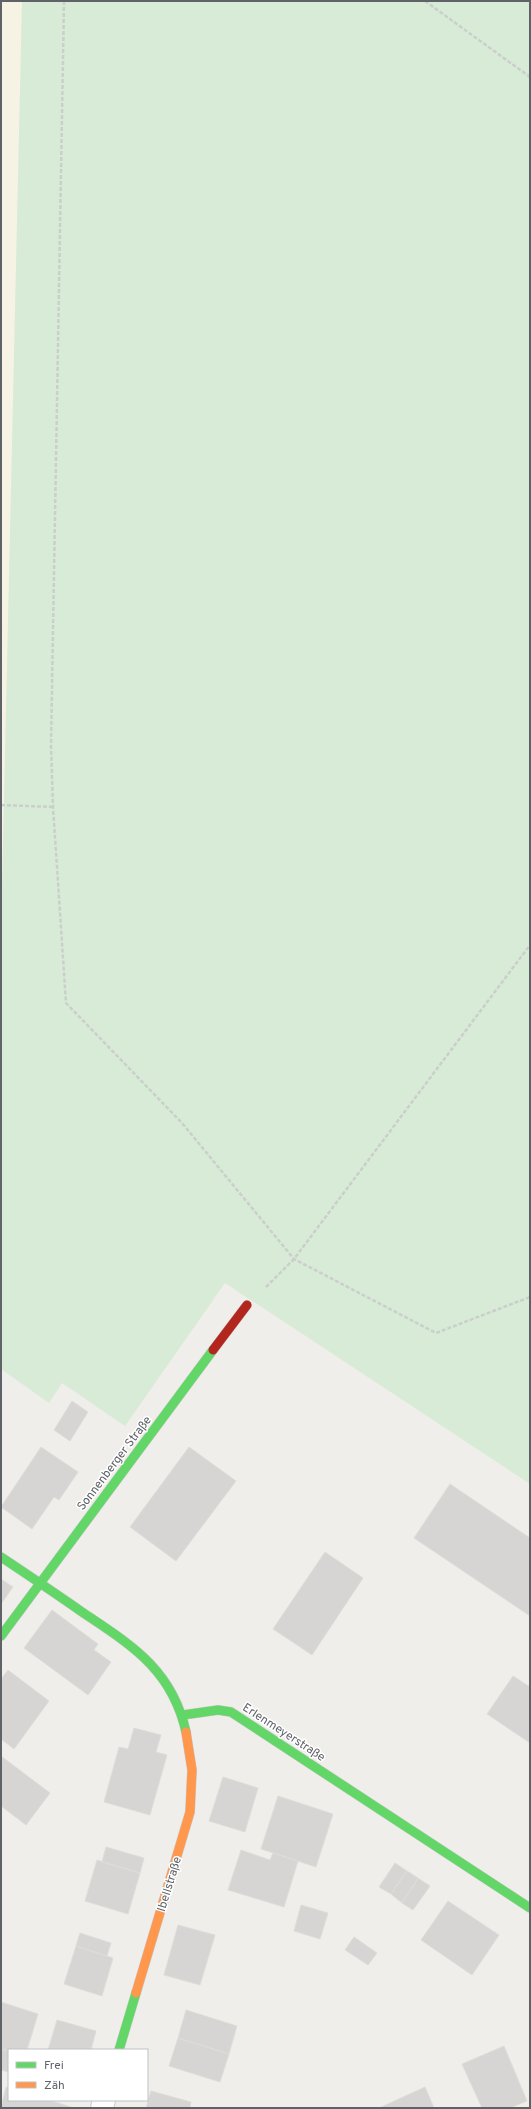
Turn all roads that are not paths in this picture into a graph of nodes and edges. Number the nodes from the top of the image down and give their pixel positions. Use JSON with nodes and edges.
{"nodes":[{"id":1,"x":247,"y":1305,"type":"road end"},
{"id":2,"x":1,"y":1557,"type":"edge"},
{"id":3,"x":40,"y":1583,"type":"junction"},
{"id":4,"x":1,"y":1636,"type":"edge"},
{"id":5,"x":183,"y":1715,"type":"junction"},
{"id":6,"x":530,"y":1908,"type":"edge"},
{"id":7,"x":119,"y":2049,"type":"edge"}],
"edges":[{"from":1,"to":3,"type":"street","name":"Sonnenberger Straße"},
{"from":2,"to":3,"type":"street"},
{"from":3,"to":4,"type":"street","name":"Sonnenberger Straße"},
{"from":3,"to":5,"type":"street"},
{"from":5,"to":6,"type":"street","name":"Erlenmeyerstraße"},
{"from":5,"to":7,"type":"street","name":"Ibellstraße"}]}
